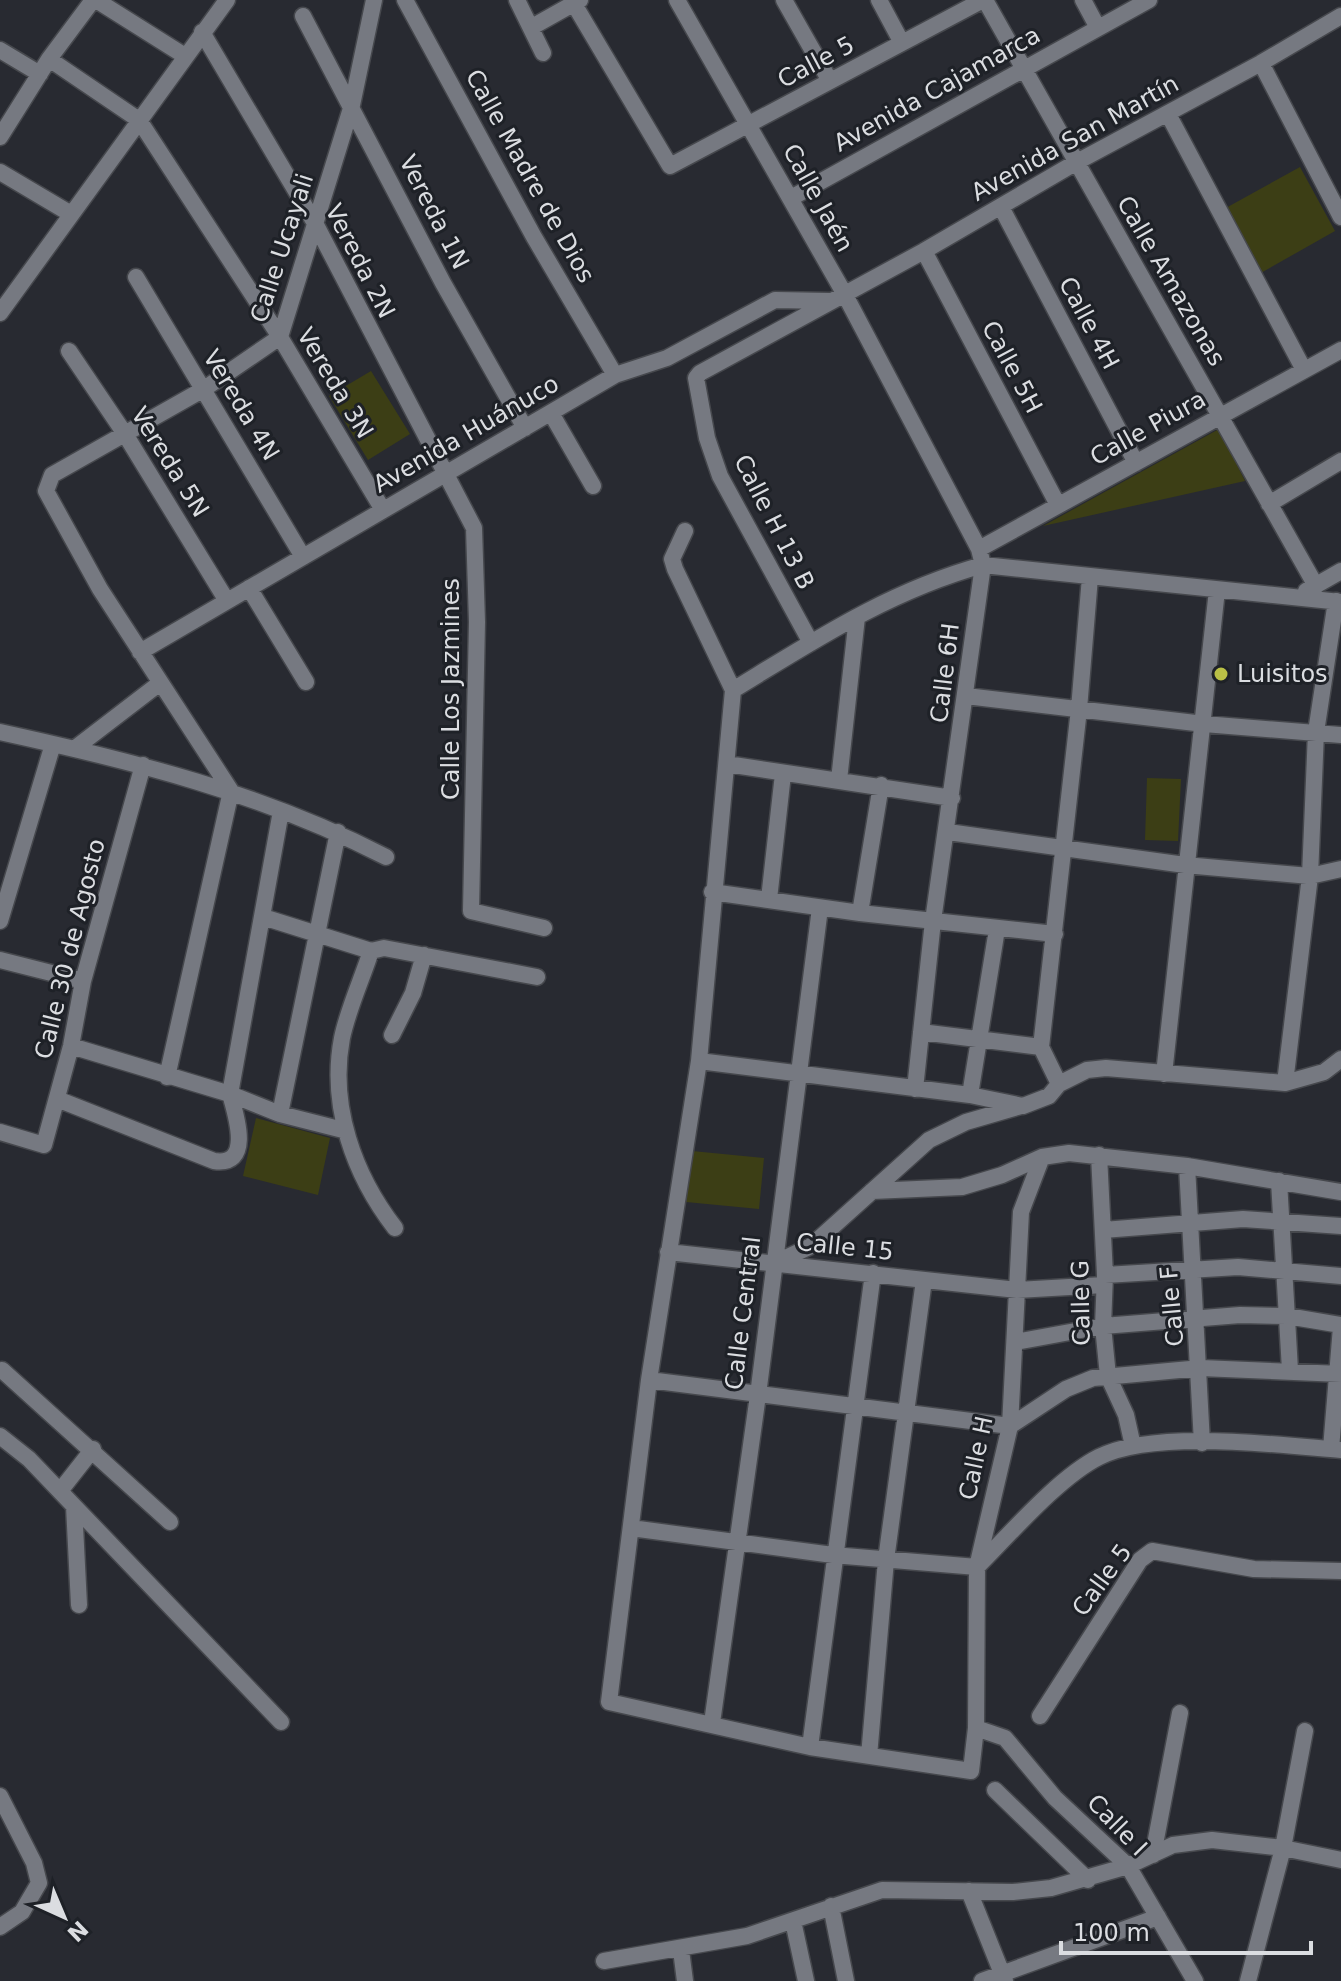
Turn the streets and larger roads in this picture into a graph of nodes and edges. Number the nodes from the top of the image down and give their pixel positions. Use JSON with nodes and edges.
{"nodes":[{"id":1,"x":227,"y":0,"type":"edge"},
{"id":2,"x":374,"y":0,"type":"edge"},
{"id":3,"x":405,"y":0,"type":"edge"},
{"id":4,"x":517,"y":0,"type":"edge"},
{"id":5,"x":677,"y":0,"type":"edge"},
{"id":6,"x":784,"y":0,"type":"edge"},
{"id":7,"x":879,"y":0,"type":"edge"},
{"id":8,"x":984,"y":0,"type":"edge"},
{"id":9,"x":1083,"y":0,"type":"edge"},
{"id":10,"x":1149,"y":0,"type":"edge"},
{"id":11,"x":90,"y":1,"type":"edge"},
{"id":12,"x":577,"y":2,"type":"edge"},
{"id":13,"x":303,"y":16,"type":"dead end"},
{"id":14,"x":1341,"y":16,"type":"edge"},
{"id":15,"x":532,"y":27,"type":"junction"},
{"id":16,"x":1098,"y":28,"type":"junction"},
{"id":17,"x":202,"y":32,"type":"junction"},
{"id":18,"x":902,"y":43,"type":"junction"},
{"id":19,"x":0,"y":50,"type":"edge"},
{"id":20,"x":543,"y":53,"type":"dead end"},
{"id":21,"x":185,"y":56,"type":"junction"},
{"id":22,"x":49,"y":59,"type":"junction"},
{"id":23,"x":1261,"y":63,"type":"junction"},
{"id":24,"x":1023,"y":67,"type":"junction"},
{"id":25,"x":40,"y":74,"type":"junction"},
{"id":26,"x":830,"y":81,"type":"junction"},
{"id":27,"x":352,"y":105,"type":"junction"},
{"id":28,"x":1168,"y":114,"type":"junction"},
{"id":29,"x":139,"y":120,"type":"junction"},
{"id":30,"x":750,"y":125,"type":"junction"},
{"id":31,"x":0,"y":137,"type":"edge"},
{"id":32,"x":1075,"y":163,"type":"junction"},
{"id":33,"x":0,"y":172,"type":"edge"},
{"id":34,"x":791,"y":198,"type":"junction"},
{"id":35,"x":1001,"y":207,"type":"junction"},
{"id":36,"x":71,"y":214,"type":"junction"},
{"id":37,"x":1341,"y":217,"type":"edge"},
{"id":38,"x":316,"y":225,"type":"junction"},
{"id":39,"x":924,"y":251,"type":"junction"},
{"id":40,"x":136,"y":277,"type":"dead end"},
{"id":41,"x":838,"y":297,"type":"junction"},
{"id":42,"x":0,"y":313,"type":"edge"},
{"id":43,"x":280,"y":337,"type":"junction"},
{"id":44,"x":1341,"y":350,"type":"edge"},
{"id":45,"x":69,"y":351,"type":"dead end"},
{"id":46,"x":1304,"y":370,"type":"junction"},
{"id":47,"x":700,"y":373,"type":"joint"},
{"id":48,"x":615,"y":375,"type":"junction"},
{"id":49,"x":204,"y":389,"type":"junction"},
{"id":50,"x":551,"y":413,"type":"junction"},
{"id":51,"x":1222,"y":415,"type":"junction"},
{"id":52,"x":525,"y":428,"type":"junction"},
{"id":53,"x":125,"y":434,"type":"junction"},
{"id":54,"x":1341,"y":461,"type":"edge"},
{"id":55,"x":1136,"y":463,"type":"junction"},
{"id":56,"x":447,"y":473,"type":"junction"},
{"id":57,"x":593,"y":486,"type":"dead end"},
{"id":58,"x":1269,"y":504,"type":"junction"},
{"id":59,"x":1058,"y":505,"type":"junction"},
{"id":60,"x":383,"y":510,"type":"junction"},
{"id":61,"x":685,"y":531,"type":"dead end"},
{"id":62,"x":303,"y":557,"type":"junction"},
{"id":63,"x":981,"y":557,"type":"junction"},
{"id":64,"x":1341,"y":571,"type":"edge"},
{"id":65,"x":1090,"y":577,"type":"junction"},
{"id":66,"x":1316,"y":586,"type":"junction"},
{"id":67,"x":249,"y":588,"type":"junction"},
{"id":68,"x":1217,"y":590,"type":"junction"},
{"id":69,"x":1295,"y":598,"type":"junction"},
{"id":70,"x":227,"y":601,"type":"junction"},
{"id":71,"x":1339,"y":602,"type":"edge"},
{"id":72,"x":857,"y":617,"type":"junction"},
{"id":73,"x":811,"y":643,"type":"junction"},
{"id":74,"x":140,"y":652,"type":"junction"},
{"id":75,"x":306,"y":682,"type":"dead end"},
{"id":76,"x":160,"y":683,"type":"junction"},
{"id":77,"x":733,"y":690,"type":"junction"},
{"id":78,"x":966,"y":696,"type":"junction"},
{"id":79,"x":1079,"y":709,"type":"junction"},
{"id":80,"x":1204,"y":724,"type":"junction"},
{"id":81,"x":0,"y":732,"type":"edge"},
{"id":82,"x":1316,"y":732,"type":"junction"},
{"id":83,"x":1341,"y":735,"type":"edge"},
{"id":84,"x":53,"y":744,"type":"junction"},
{"id":85,"x":74,"y":749,"type":"junction"},
{"id":86,"x":727,"y":764,"type":"junction"},
{"id":87,"x":143,"y":765,"type":"junction"},
{"id":88,"x":783,"y":774,"type":"junction"},
{"id":89,"x":839,"y":780,"type":"junction"},
{"id":90,"x":881,"y":785,"type":"junction"},
{"id":91,"x":231,"y":791,"type":"junction"},
{"id":92,"x":952,"y":798,"type":"junction"},
{"id":93,"x":281,"y":811,"type":"junction"},
{"id":94,"x":338,"y":832,"type":"junction"},
{"id":95,"x":948,"y":832,"type":"junction"},
{"id":96,"x":1065,"y":847,"type":"junction"},
{"id":97,"x":386,"y":857,"type":"dead end"},
{"id":98,"x":1185,"y":865,"type":"junction"},
{"id":99,"x":1341,"y":869,"type":"edge"},
{"id":100,"x":1310,"y":876,"type":"junction"},
{"id":101,"x":712,"y":892,"type":"junction"},
{"id":102,"x":769,"y":899,"type":"junction"},
{"id":103,"x":820,"y":908,"type":"junction"},
{"id":104,"x":860,"y":913,"type":"junction"},
{"id":105,"x":263,"y":917,"type":"junction"},
{"id":106,"x":0,"y":921,"type":"edge"},
{"id":107,"x":933,"y":921,"type":"junction"},
{"id":108,"x":544,"y":928,"type":"dead end"},
{"id":109,"x":997,"y":929,"type":"junction"},
{"id":110,"x":1055,"y":934,"type":"junction"},
{"id":111,"x":319,"y":935,"type":"junction"},
{"id":112,"x":371,"y":951,"type":"junction"},
{"id":113,"x":424,"y":955,"type":"junction"},
{"id":114,"x":0,"y":960,"type":"edge"},
{"id":115,"x":537,"y":977,"type":"dead end"},
{"id":116,"x":83,"y":981,"type":"junction"},
{"id":117,"x":921,"y":1032,"type":"junction"},
{"id":118,"x":392,"y":1035,"type":"dead end"},
{"id":119,"x":979,"y":1041,"type":"junction"},
{"id":120,"x":71,"y":1046,"type":"junction"},
{"id":121,"x":1041,"y":1047,"type":"junction"},
{"id":122,"x":1341,"y":1059,"type":"edge"},
{"id":123,"x":699,"y":1061,"type":"junction"},
{"id":124,"x":797,"y":1072,"type":"junction"},
{"id":125,"x":1164,"y":1074,"type":"junction"},
{"id":126,"x":167,"y":1077,"type":"junction"},
{"id":127,"x":1285,"y":1083,"type":"junction"},
{"id":128,"x":1059,"y":1084,"type":"junction"},
{"id":129,"x":915,"y":1089,"type":"junction"},
{"id":130,"x":230,"y":1094,"type":"junction"},
{"id":131,"x":970,"y":1095,"type":"junction"},
{"id":132,"x":57,"y":1099,"type":"junction"},
{"id":133,"x":1023,"y":1106,"type":"junction"},
{"id":134,"x":280,"y":1114,"type":"junction"},
{"id":135,"x":343,"y":1130,"type":"junction"},
{"id":136,"x":0,"y":1132,"type":"edge"},
{"id":137,"x":1099,"y":1155,"type":"junction"},
{"id":138,"x":1042,"y":1157,"type":"junction"},
{"id":139,"x":1187,"y":1166,"type":"junction"},
{"id":140,"x":1279,"y":1181,"type":"junction"},
{"id":141,"x":872,"y":1191,"type":"junction"},
{"id":142,"x":1341,"y":1192,"type":"edge"},
{"id":143,"x":1281,"y":1220,"type":"junction"},
{"id":144,"x":1189,"y":1224,"type":"junction"},
{"id":145,"x":1341,"y":1226,"type":"edge"},
{"id":146,"x":395,"y":1228,"type":"dead end"},
{"id":147,"x":1103,"y":1230,"type":"junction"},
{"id":148,"x":668,"y":1252,"type":"junction"},
{"id":149,"x":773,"y":1264,"type":"junction"},
{"id":150,"x":1284,"y":1269,"type":"junction"},
{"id":151,"x":1192,"y":1270,"type":"junction"},
{"id":152,"x":873,"y":1273,"type":"junction"},
{"id":153,"x":1341,"y":1276,"type":"edge"},
{"id":154,"x":924,"y":1280,"type":"junction"},
{"id":155,"x":1104,"y":1280,"type":"junction"},
{"id":156,"x":1017,"y":1290,"type":"junction"},
{"id":157,"x":1287,"y":1316,"type":"junction"},
{"id":158,"x":1196,"y":1318,"type":"junction"},
{"id":159,"x":1103,"y":1326,"type":"junction"},
{"id":160,"x":1341,"y":1326,"type":"edge"},
{"id":161,"x":1016,"y":1342,"type":"junction"},
{"id":162,"x":1201,"y":1368,"type":"junction"},
{"id":163,"x":2,"y":1370,"type":"edge"},
{"id":164,"x":1290,"y":1370,"type":"junction"},
{"id":165,"x":1339,"y":1374,"type":"edge"},
{"id":166,"x":1108,"y":1376,"type":"junction"},
{"id":167,"x":649,"y":1380,"type":"junction"},
{"id":168,"x":758,"y":1395,"type":"junction"},
{"id":169,"x":855,"y":1407,"type":"junction"},
{"id":170,"x":908,"y":1415,"type":"junction"},
{"id":171,"x":1010,"y":1426,"type":"junction"},
{"id":172,"x":0,"y":1436,"type":"edge"},
{"id":173,"x":1202,"y":1443,"type":"junction"},
{"id":174,"x":1133,"y":1446,"type":"junction"},
{"id":175,"x":93,"y":1449,"type":"junction"},
{"id":176,"x":1336,"y":1450,"type":"edge"},
{"id":177,"x":60,"y":1491,"type":"junction"},
{"id":178,"x":74,"y":1506,"type":"junction"},
{"id":179,"x":170,"y":1522,"type":"dead end"},
{"id":180,"x":631,"y":1528,"type":"junction"},
{"id":181,"x":736,"y":1540,"type":"junction"},
{"id":182,"x":833,"y":1555,"type":"junction"},
{"id":183,"x":886,"y":1560,"type":"junction"},
{"id":184,"x":977,"y":1567,"type":"junction"},
{"id":185,"x":1341,"y":1571,"type":"edge"},
{"id":186,"x":79,"y":1605,"type":"dead end"},
{"id":187,"x":1180,"y":1713,"type":"dead end"},
{"id":188,"x":1040,"y":1716,"type":"dead end"},
{"id":189,"x":281,"y":1722,"type":"dead end"},
{"id":190,"x":712,"y":1723,"type":"junction"},
{"id":191,"x":976,"y":1728,"type":"junction"},
{"id":192,"x":1305,"y":1731,"type":"dead end"},
{"id":193,"x":810,"y":1747,"type":"junction"},
{"id":194,"x":869,"y":1756,"type":"junction"},
{"id":195,"x":995,"y":1790,"type":"dead end"},
{"id":196,"x":0,"y":1796,"type":"edge"},
{"id":197,"x":1283,"y":1848,"type":"junction"},
{"id":198,"x":1153,"y":1855,"type":"junction"},
{"id":199,"x":1341,"y":1860,"type":"edge"},
{"id":200,"x":1128,"y":1866,"type":"junction"},
{"id":201,"x":1088,"y":1880,"type":"junction"},
{"id":202,"x":969,"y":1891,"type":"junction"},
{"id":203,"x":831,"y":1906,"type":"junction"},
{"id":204,"x":1158,"y":1917,"type":"junction"},
{"id":205,"x":793,"y":1921,"type":"junction"},
{"id":206,"x":0,"y":1927,"type":"edge"},
{"id":207,"x":681,"y":1950,"type":"junction"},
{"id":208,"x":604,"y":1961,"type":"dead end"},
{"id":209,"x":1004,"y":1978,"type":"edge"},
{"id":210,"x":1189,"y":1979,"type":"edge"},
{"id":211,"x":685,"y":1981,"type":"edge"},
{"id":212,"x":806,"y":1981,"type":"edge"},
{"id":213,"x":846,"y":1981,"type":"edge"},
{"id":214,"x":982,"y":1981,"type":"edge"},
{"id":215,"x":1248,"y":1981,"type":"edge"}],
"edges":[{"from":1,"to":17,"type":"street"},
{"from":2,"to":27,"type":"street","name":"Calle Ucayali"},
{"from":3,"to":48,"type":"street","name":"Calle Madre de Dios"},
{"from":4,"to":15,"type":"street"},
{"from":5,"to":30,"type":"street","name":"Calle Jaén"},
{"from":6,"to":26,"type":"street"},
{"from":7,"to":18,"type":"street"},
{"from":8,"to":18,"type":"street","name":"Calle 5"},
{"from":8,"to":24,"type":"street","name":"Calle Amazonas"},
{"from":9,"to":16,"type":"street"},
{"from":10,"to":16,"type":"street","name":"Avenida Cajamarca"},
{"from":11,"to":21,"type":"street"},
{"from":11,"to":22,"type":"street"},
{"from":12,"to":15,"type":"street"},
{"from":12,"to":30,"type":"street","name":"Calle 5"},
{"from":13,"to":27,"type":"street","name":"Vereda 1N"},
{"from":14,"to":23,"type":"street","name":"Avenida San Martín"},
{"from":15,"to":20,"type":"street"},
{"from":16,"to":24,"type":"street","name":"Avenida Cajamarca"},
{"from":17,"to":21,"type":"street"},
{"from":17,"to":38,"type":"street","name":"Vereda 2N"},
{"from":18,"to":26,"type":"street","name":"Calle 5"},
{"from":19,"to":25,"type":"street"},
{"from":21,"to":29,"type":"street"},
{"from":22,"to":25,"type":"street"},
{"from":22,"to":29,"type":"street"},
{"from":23,"to":28,"type":"street","name":"Avenida San Martín"},
{"from":23,"to":37,"type":"street"},
{"from":24,"to":32,"type":"street","name":"Calle Amazonas"},
{"from":24,"to":34,"type":"street","name":"Avenida Cajamarca"},
{"from":25,"to":31,"type":"street"},
{"from":26,"to":30,"type":"street","name":"Calle 5"},
{"from":27,"to":38,"type":"street","name":"Calle Ucayali"},
{"from":27,"to":52,"type":"street","name":"Vereda 1N"},
{"from":28,"to":32,"type":"street","name":"Avenida San Martín"},
{"from":28,"to":46,"type":"street"},
{"from":29,"to":36,"type":"street"},
{"from":29,"to":43,"type":"street","name":"Vereda 3N"},
{"from":30,"to":34,"type":"street","name":"Calle Jaén"},
{"from":32,"to":35,"type":"street","name":"Avenida San Martín"},
{"from":32,"to":51,"type":"street","name":"Calle Amazonas"},
{"from":33,"to":36,"type":"street"},
{"from":34,"to":41,"type":"street","name":"Calle Jaén"},
{"from":35,"to":39,"type":"street","name":"Avenida San Martín"},
{"from":35,"to":55,"type":"street","name":"Calle 4H"},
{"from":36,"to":42,"type":"street"},
{"from":38,"to":43,"type":"street","name":"Calle Ucayali"},
{"from":38,"to":56,"type":"street","name":"Vereda 2N"},
{"from":39,"to":41,"type":"street","name":"Avenida San Martín"},
{"from":39,"to":59,"type":"street","name":"Calle 5H"},
{"from":40,"to":49,"type":"street","name":"Vereda 4N"},
{"from":41,"to":47,"type":"street","name":"Avenida San Martín"},
{"from":41,"to":48,"type":"street","name":"Avenida Huánuco"},
{"from":41,"to":63,"type":"street"},
{"from":43,"to":49,"type":"street","name":"Calle Ucayali"},
{"from":43,"to":60,"type":"street","name":"Vereda 3N"},
{"from":44,"to":46,"type":"street","name":"Calle Piura"},
{"from":45,"to":53,"type":"street","name":"Vereda 5N"},
{"from":46,"to":51,"type":"street","name":"Calle Piura"},
{"from":47,"to":73,"type":"street","name":"Calle H 13 B"},
{"from":48,"to":50,"type":"street","name":"Avenida Huánuco"},
{"from":49,"to":53,"type":"street","name":"Calle Ucayali"},
{"from":49,"to":62,"type":"street","name":"Vereda 4N"},
{"from":50,"to":52,"type":"street","name":"Avenida Huánuco"},
{"from":50,"to":57,"type":"street"},
{"from":51,"to":55,"type":"street","name":"Calle Piura"},
{"from":51,"to":58,"type":"street","name":"Calle Amazonas"},
{"from":52,"to":56,"type":"street","name":"Avenida Huánuco"},
{"from":53,"to":70,"type":"street","name":"Vereda 5N"},
{"from":53,"to":74,"type":"street","name":"Calle Ucayali"},
{"from":54,"to":58,"type":"street"},
{"from":55,"to":59,"type":"street","name":"Calle Piura"},
{"from":56,"to":60,"type":"street","name":"Avenida Huánuco"},
{"from":56,"to":108,"type":"street","name":"Calle Los Jazmines"},
{"from":58,"to":66,"type":"street","name":"Calle Amazonas"},
{"from":59,"to":63,"type":"street","name":"Calle Piura"},
{"from":60,"to":62,"type":"street","name":"Avenida Huánuco"},
{"from":61,"to":77,"type":"street"},
{"from":62,"to":67,"type":"street","name":"Avenida Huánuco"},
{"from":63,"to":65,"type":"street"},
{"from":63,"to":72,"type":"street"},
{"from":63,"to":78,"type":"street","name":"Calle 6H"},
{"from":64,"to":66,"type":"street"},
{"from":65,"to":68,"type":"street"},
{"from":65,"to":79,"type":"street"},
{"from":66,"to":69,"type":"street"},
{"from":67,"to":70,"type":"street","name":"Avenida Huánuco"},
{"from":67,"to":75,"type":"street"},
{"from":68,"to":69,"type":"street"},
{"from":68,"to":80,"type":"street"},
{"from":69,"to":71,"type":"street"},
{"from":70,"to":74,"type":"street","name":"Avenida Huánuco"},
{"from":71,"to":82,"type":"street"},
{"from":72,"to":73,"type":"street"},
{"from":72,"to":89,"type":"street"},
{"from":73,"to":77,"type":"street"},
{"from":74,"to":76,"type":"street"},
{"from":76,"to":85,"type":"street"},
{"from":76,"to":91,"type":"street"},
{"from":77,"to":86,"type":"street"},
{"from":78,"to":79,"type":"street"},
{"from":78,"to":92,"type":"street","name":"Calle 6H"},
{"from":79,"to":80,"type":"street"},
{"from":79,"to":96,"type":"street"},
{"from":80,"to":82,"type":"street"},
{"from":80,"to":98,"type":"street"},
{"from":81,"to":84,"type":"street"},
{"from":82,"to":83,"type":"street"},
{"from":82,"to":100,"type":"street"},
{"from":84,"to":85,"type":"street"},
{"from":84,"to":106,"type":"street"},
{"from":85,"to":87,"type":"street"},
{"from":86,"to":88,"type":"street"},
{"from":86,"to":101,"type":"street"},
{"from":87,"to":91,"type":"street"},
{"from":87,"to":116,"type":"street","name":"Calle 30 de Agosto"},
{"from":88,"to":89,"type":"street"},
{"from":88,"to":102,"type":"street"},
{"from":89,"to":90,"type":"street"},
{"from":90,"to":92,"type":"street"},
{"from":90,"to":104,"type":"street"},
{"from":91,"to":93,"type":"street"},
{"from":91,"to":126,"type":"street"},
{"from":92,"to":95,"type":"street","name":"Calle 6H"},
{"from":93,"to":94,"type":"street"},
{"from":93,"to":105,"type":"street"},
{"from":94,"to":97,"type":"street"},
{"from":94,"to":111,"type":"street"},
{"from":95,"to":96,"type":"street"},
{"from":95,"to":107,"type":"street","name":"Calle 6H"},
{"from":96,"to":98,"type":"street"},
{"from":96,"to":110,"type":"street"},
{"from":98,"to":100,"type":"street"},
{"from":98,"to":125,"type":"street"},
{"from":99,"to":100,"type":"street"},
{"from":100,"to":127,"type":"street"},
{"from":101,"to":102,"type":"street"},
{"from":101,"to":123,"type":"street"},
{"from":102,"to":103,"type":"street"},
{"from":103,"to":104,"type":"street"},
{"from":103,"to":124,"type":"street","name":"Calle Central"},
{"from":104,"to":107,"type":"street"},
{"from":105,"to":111,"type":"street"},
{"from":105,"to":130,"type":"street"},
{"from":107,"to":109,"type":"street"},
{"from":107,"to":117,"type":"street","name":"Calle 6H"},
{"from":109,"to":110,"type":"street"},
{"from":109,"to":119,"type":"street"},
{"from":110,"to":121,"type":"street"},
{"from":111,"to":112,"type":"street"},
{"from":111,"to":134,"type":"street"},
{"from":112,"to":113,"type":"street"},
{"from":112,"to":135,"type":"street"},
{"from":113,"to":115,"type":"street"},
{"from":113,"to":118,"type":"street"},
{"from":114,"to":116,"type":"street"},
{"from":116,"to":120,"type":"street","name":"Calle 30 de Agosto"},
{"from":117,"to":119,"type":"street"},
{"from":117,"to":129,"type":"street","name":"Calle 6H"},
{"from":119,"to":121,"type":"street"},
{"from":119,"to":131,"type":"street"},
{"from":120,"to":126,"type":"street"},
{"from":120,"to":132,"type":"street","name":"Calle 30 de Agosto"},
{"from":121,"to":128,"type":"street"},
{"from":122,"to":127,"type":"street"},
{"from":123,"to":124,"type":"street"},
{"from":123,"to":148,"type":"street"},
{"from":124,"to":129,"type":"street"},
{"from":124,"to":149,"type":"street","name":"Calle Central"},
{"from":125,"to":127,"type":"street"},
{"from":125,"to":128,"type":"street"},
{"from":126,"to":130,"type":"street"},
{"from":128,"to":133,"type":"street"},
{"from":129,"to":131,"type":"street"},
{"from":130,"to":132,"type":"street"},
{"from":130,"to":134,"type":"street"},
{"from":131,"to":133,"type":"street"},
{"from":132,"to":136,"type":"street","name":"Calle 30 de Agosto"},
{"from":133,"to":141,"type":"street"},
{"from":134,"to":135,"type":"street"},
{"from":135,"to":146,"type":"street"},
{"from":137,"to":138,"type":"street"},
{"from":137,"to":139,"type":"street"},
{"from":137,"to":147,"type":"street","name":"Calle G"},
{"from":138,"to":141,"type":"street"},
{"from":138,"to":156,"type":"street","name":"Calle H"},
{"from":139,"to":140,"type":"street"},
{"from":139,"to":144,"type":"street","name":"Calle F"},
{"from":140,"to":142,"type":"street"},
{"from":140,"to":143,"type":"street"},
{"from":141,"to":149,"type":"street"},
{"from":143,"to":144,"type":"street"},
{"from":143,"to":145,"type":"street"},
{"from":143,"to":150,"type":"street"},
{"from":144,"to":147,"type":"street"},
{"from":144,"to":151,"type":"street","name":"Calle F"},
{"from":147,"to":155,"type":"street","name":"Calle G"},
{"from":148,"to":149,"type":"street","name":"Calle 15"},
{"from":148,"to":167,"type":"street"},
{"from":149,"to":152,"type":"street","name":"Calle 15"},
{"from":149,"to":168,"type":"street","name":"Calle Central"},
{"from":150,"to":151,"type":"street","name":"Calle 15"},
{"from":150,"to":153,"type":"street","name":"Calle 15"},
{"from":150,"to":157,"type":"street"},
{"from":151,"to":155,"type":"street","name":"Calle 15"},
{"from":151,"to":158,"type":"street","name":"Calle F"},
{"from":152,"to":154,"type":"street","name":"Calle 15"},
{"from":152,"to":169,"type":"street"},
{"from":154,"to":156,"type":"street","name":"Calle 15"},
{"from":154,"to":170,"type":"street"},
{"from":155,"to":156,"type":"street","name":"Calle 15"},
{"from":155,"to":159,"type":"street","name":"Calle G"},
{"from":156,"to":161,"type":"street","name":"Calle H"},
{"from":157,"to":158,"type":"street"},
{"from":157,"to":160,"type":"street"},
{"from":157,"to":164,"type":"street"},
{"from":158,"to":159,"type":"street"},
{"from":158,"to":162,"type":"street","name":"Calle F"},
{"from":159,"to":161,"type":"street"},
{"from":159,"to":166,"type":"street","name":"Calle G"},
{"from":160,"to":165,"type":"street"},
{"from":161,"to":171,"type":"street","name":"Calle H"},
{"from":162,"to":164,"type":"street"},
{"from":162,"to":166,"type":"street"},
{"from":162,"to":173,"type":"street","name":"Calle F"},
{"from":163,"to":175,"type":"street"},
{"from":164,"to":165,"type":"street"},
{"from":165,"to":176,"type":"street"},
{"from":166,"to":171,"type":"street"},
{"from":166,"to":174,"type":"street","name":"Calle G"},
{"from":167,"to":168,"type":"street"},
{"from":167,"to":180,"type":"street"},
{"from":168,"to":169,"type":"street"},
{"from":168,"to":181,"type":"street","name":"Calle Central"},
{"from":169,"to":170,"type":"street"},
{"from":169,"to":182,"type":"street"},
{"from":170,"to":171,"type":"street"},
{"from":170,"to":183,"type":"street"},
{"from":171,"to":184,"type":"street","name":"Calle H"},
{"from":172,"to":177,"type":"street"},
{"from":173,"to":174,"type":"street"},
{"from":173,"to":176,"type":"street"},
{"from":174,"to":184,"type":"street"},
{"from":175,"to":177,"type":"street"},
{"from":175,"to":179,"type":"street"},
{"from":177,"to":178,"type":"street"},
{"from":178,"to":186,"type":"street"},
{"from":178,"to":189,"type":"street"},
{"from":180,"to":181,"type":"street"},
{"from":180,"to":190,"type":"street"},
{"from":181,"to":182,"type":"street"},
{"from":181,"to":190,"type":"street","name":"Calle Central"},
{"from":182,"to":183,"type":"street"},
{"from":182,"to":193,"type":"street"},
{"from":183,"to":184,"type":"street"},
{"from":183,"to":194,"type":"street"},
{"from":184,"to":191,"type":"street","name":"Calle H"},
{"from":185,"to":188,"type":"street","name":"Calle 5"},
{"from":187,"to":198,"type":"street"},
{"from":190,"to":193,"type":"street"},
{"from":191,"to":194,"type":"street","name":"Calle H"},
{"from":191,"to":200,"type":"street","name":"Calle I"},
{"from":192,"to":197,"type":"street"},
{"from":193,"to":194,"type":"street"},
{"from":195,"to":201,"type":"street"},
{"from":196,"to":206,"type":"street"},
{"from":197,"to":198,"type":"street"},
{"from":197,"to":199,"type":"street"},
{"from":197,"to":215,"type":"street"},
{"from":198,"to":200,"type":"street"},
{"from":200,"to":201,"type":"street"},
{"from":200,"to":204,"type":"street","name":"Calle I"},
{"from":201,"to":202,"type":"street"},
{"from":202,"to":203,"type":"street"},
{"from":202,"to":209,"type":"street"},
{"from":203,"to":205,"type":"street"},
{"from":203,"to":213,"type":"street"},
{"from":204,"to":209,"type":"street"},
{"from":204,"to":210,"type":"street","name":"Calle I"},
{"from":205,"to":207,"type":"street"},
{"from":205,"to":212,"type":"street"},
{"from":207,"to":208,"type":"street"},
{"from":207,"to":211,"type":"street"},
{"from":209,"to":214,"type":"street"}]}
